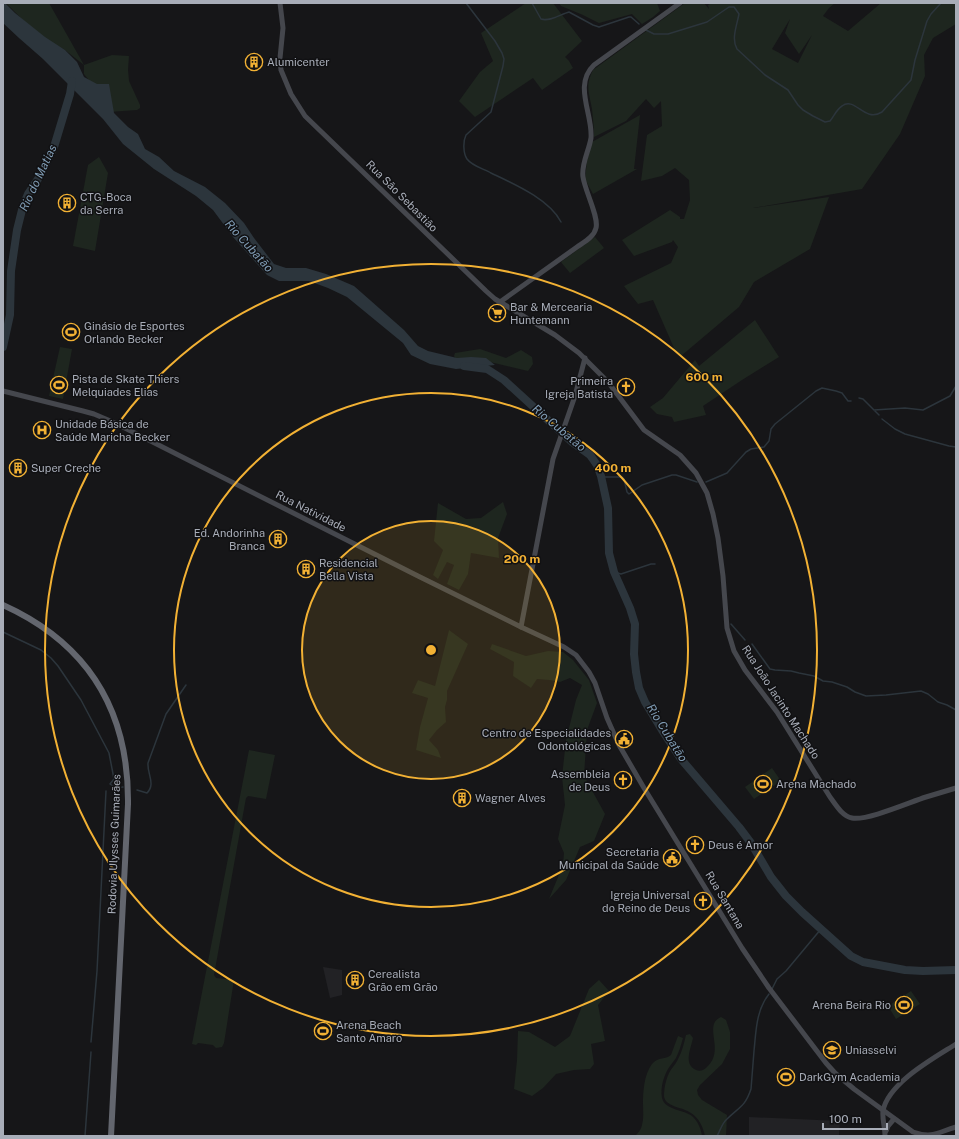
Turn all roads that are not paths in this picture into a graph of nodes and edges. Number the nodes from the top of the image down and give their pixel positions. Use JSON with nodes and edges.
{"nodes":[{"id":1,"x":280,"y":3,"type":"edge"},
{"id":2,"x":680,"y":3,"type":"edge"},
{"id":3,"x":500,"y":302,"type":"junction"},
{"id":4,"x":585,"y":358,"type":"junction"},
{"id":5,"x":3,"y":391,"type":"edge"},
{"id":6,"x":3,"y":605,"type":"edge"},
{"id":7,"x":521,"y":627,"type":"junction"},
{"id":8,"x":589,"y":672,"type":"joint"},
{"id":9,"x":956,"y":788,"type":"edge"},
{"id":10,"x":956,"y":1044,"type":"edge"},
{"id":11,"x":883,"y":1111,"type":"junction"},
{"id":12,"x":894,"y":1119,"type":"junction"},
{"id":13,"x":956,"y":1126,"type":"edge"},
{"id":14,"x":885,"y":1135,"type":"edge"},
{"id":15,"x":111,"y":1136,"type":"edge"}],
"edges":[{"from":1,"to":3,"type":"main road","name":"Rua São Sebastião"},
{"from":2,"to":3,"type":"main road"},
{"from":3,"to":4,"type":"main road","name":"Rua São Sebastião"},
{"from":4,"to":7,"type":"main road"},
{"from":4,"to":9,"type":"main road","name":"Rua João Jacinto Machado"},
{"from":5,"to":7,"type":"main road","name":"Rua Natividade"},
{"from":6,"to":15,"type":"highway","name":"Rodovia Ulysses Guimarães"},
{"from":7,"to":8,"type":"main road","name":"Rua Natividade"},
{"from":8,"to":11,"type":"main road","name":"Rua Santana"},
{"from":10,"to":11,"type":"main road"},
{"from":11,"to":12,"type":"main road","name":"Rua Santana"},
{"from":11,"to":14,"type":"main road"},
{"from":12,"to":13,"type":"main road","name":"Rua Santana"},
{"from":12,"to":14,"type":"main road"}]}
